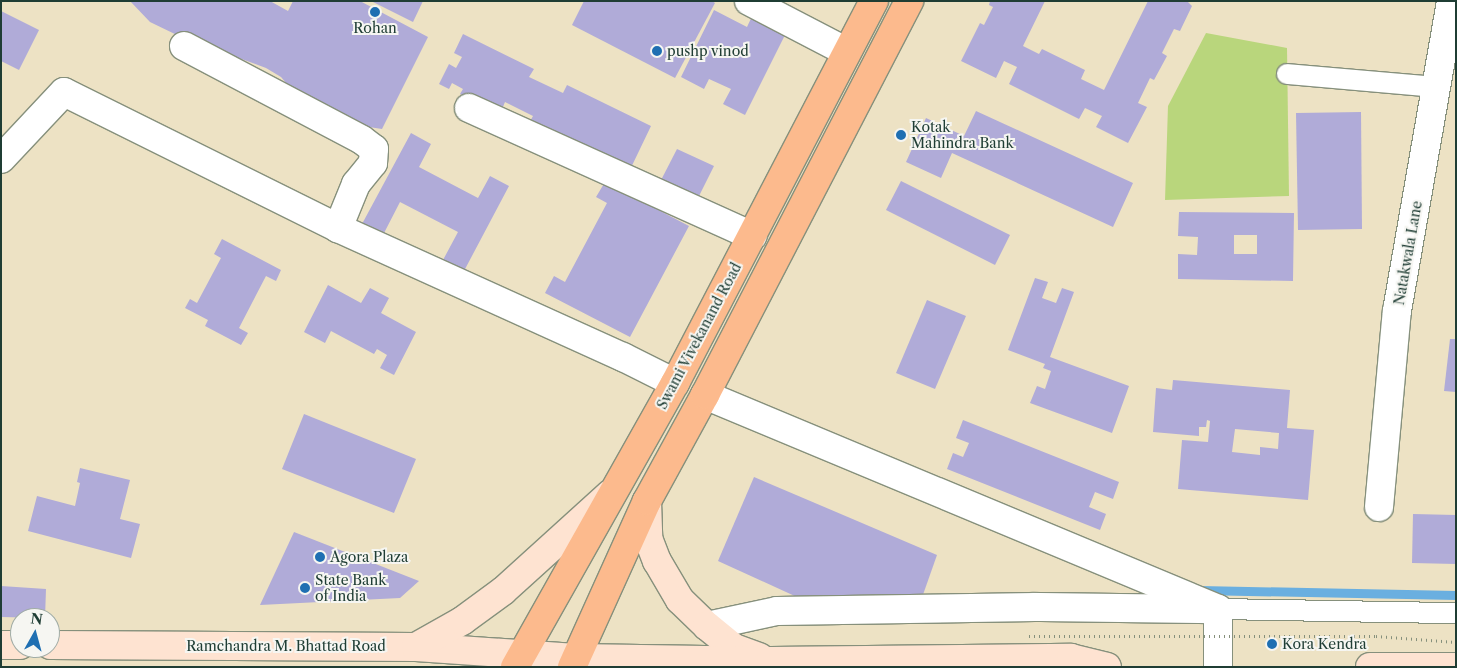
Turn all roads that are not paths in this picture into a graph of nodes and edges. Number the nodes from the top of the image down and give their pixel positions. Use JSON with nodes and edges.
{"nodes":[{"id":1,"x":749,"y":1,"type":"edge"},
{"id":2,"x":874,"y":1,"type":"edge"},
{"id":3,"x":909,"y":1,"type":"edge"},
{"id":4,"x":1451,"y":1,"type":"edge"},
{"id":5,"x":184,"y":46,"type":"dead end"},
{"id":6,"x":847,"y":52,"type":"junction"},
{"id":7,"x":1287,"y":74,"type":"dead end"},
{"id":8,"x":1436,"y":88,"type":"junction"},
{"id":9,"x":469,"y":108,"type":"dead end"},
{"id":10,"x":1,"y":160,"type":"edge"},
{"id":11,"x":338,"y":228,"type":"junction"},
{"id":12,"x":752,"y":236,"type":"junction"},
{"id":13,"x":675,"y":383,"type":"junction"},
{"id":14,"x":705,"y":395,"type":"junction"},
{"id":15,"x":612,"y":492,"type":"junction"},
{"id":16,"x":648,"y":501,"type":"junction"},
{"id":17,"x":1379,"y":507,"type":"dead end"},
{"id":18,"x":1218,"y":609,"type":"junction"},
{"id":19,"x":1456,"y":613,"type":"edge"},
{"id":20,"x":707,"y":626,"type":"junction"},
{"id":21,"x":60,"y":645,"type":"edge"},
{"id":22,"x":416,"y":647,"type":"junction"},
{"id":23,"x":519,"y":660,"type":"edge"},
{"id":24,"x":780,"y":661,"type":"junction"},
{"id":25,"x":574,"y":662,"type":"edge"},
{"id":26,"x":1456,"y":666,"type":"edge"},
{"id":27,"x":1107,"y":667,"type":"edge"},
{"id":28,"x":1218,"y":667,"type":"edge"},
{"id":29,"x":1370,"y":667,"type":"edge"}],
"edges":[{"from":1,"to":6,"type":"street"},
{"from":2,"to":6,"type":"main road","name":"Swami Vivekanand Road"},
{"from":3,"to":14,"type":"main road"},
{"from":4,"to":8,"type":"street","name":"Natakwala Lane"},
{"from":5,"to":11,"type":"street"},
{"from":6,"to":12,"type":"main road","name":"Swami Vivekanand Road"},
{"from":7,"to":8,"type":"street"},
{"from":8,"to":17,"type":"street","name":"Natakwala Lane"},
{"from":9,"to":12,"type":"street"},
{"from":10,"to":11,"type":"street"},
{"from":11,"to":13,"type":"street"},
{"from":12,"to":13,"type":"main road","name":"Swami Vivekanand Road"},
{"from":13,"to":15,"type":"main road","name":"Swami Vivekanand Road"},
{"from":14,"to":16,"type":"main road"},
{"from":14,"to":18,"type":"street"},
{"from":15,"to":22,"type":"main road"},
{"from":15,"to":23,"type":"main road","name":"Swami Vivekanand Road"},
{"from":16,"to":20,"type":"main road"},
{"from":16,"to":25,"type":"main road"},
{"from":18,"to":19,"type":"street"},
{"from":18,"to":20,"type":"street"},
{"from":18,"to":28,"type":"street"},
{"from":20,"to":24,"type":"main road"},
{"from":21,"to":22,"type":"main road","name":"Ramchandra M. Bhattad Road"},
{"from":22,"to":23,"type":"main road","name":"Ramchandra M. Bhattad Road"},
{"from":23,"to":25,"type":"main road","name":"Ramchandra M. Bhattad Road"},
{"from":24,"to":25,"type":"main road","name":"Ramchandra M. Bhattad Road"},
{"from":24,"to":27,"type":"main road","name":"Ramchandra M. Bhattad Road"},
{"from":26,"to":29,"type":"main road"}]}
